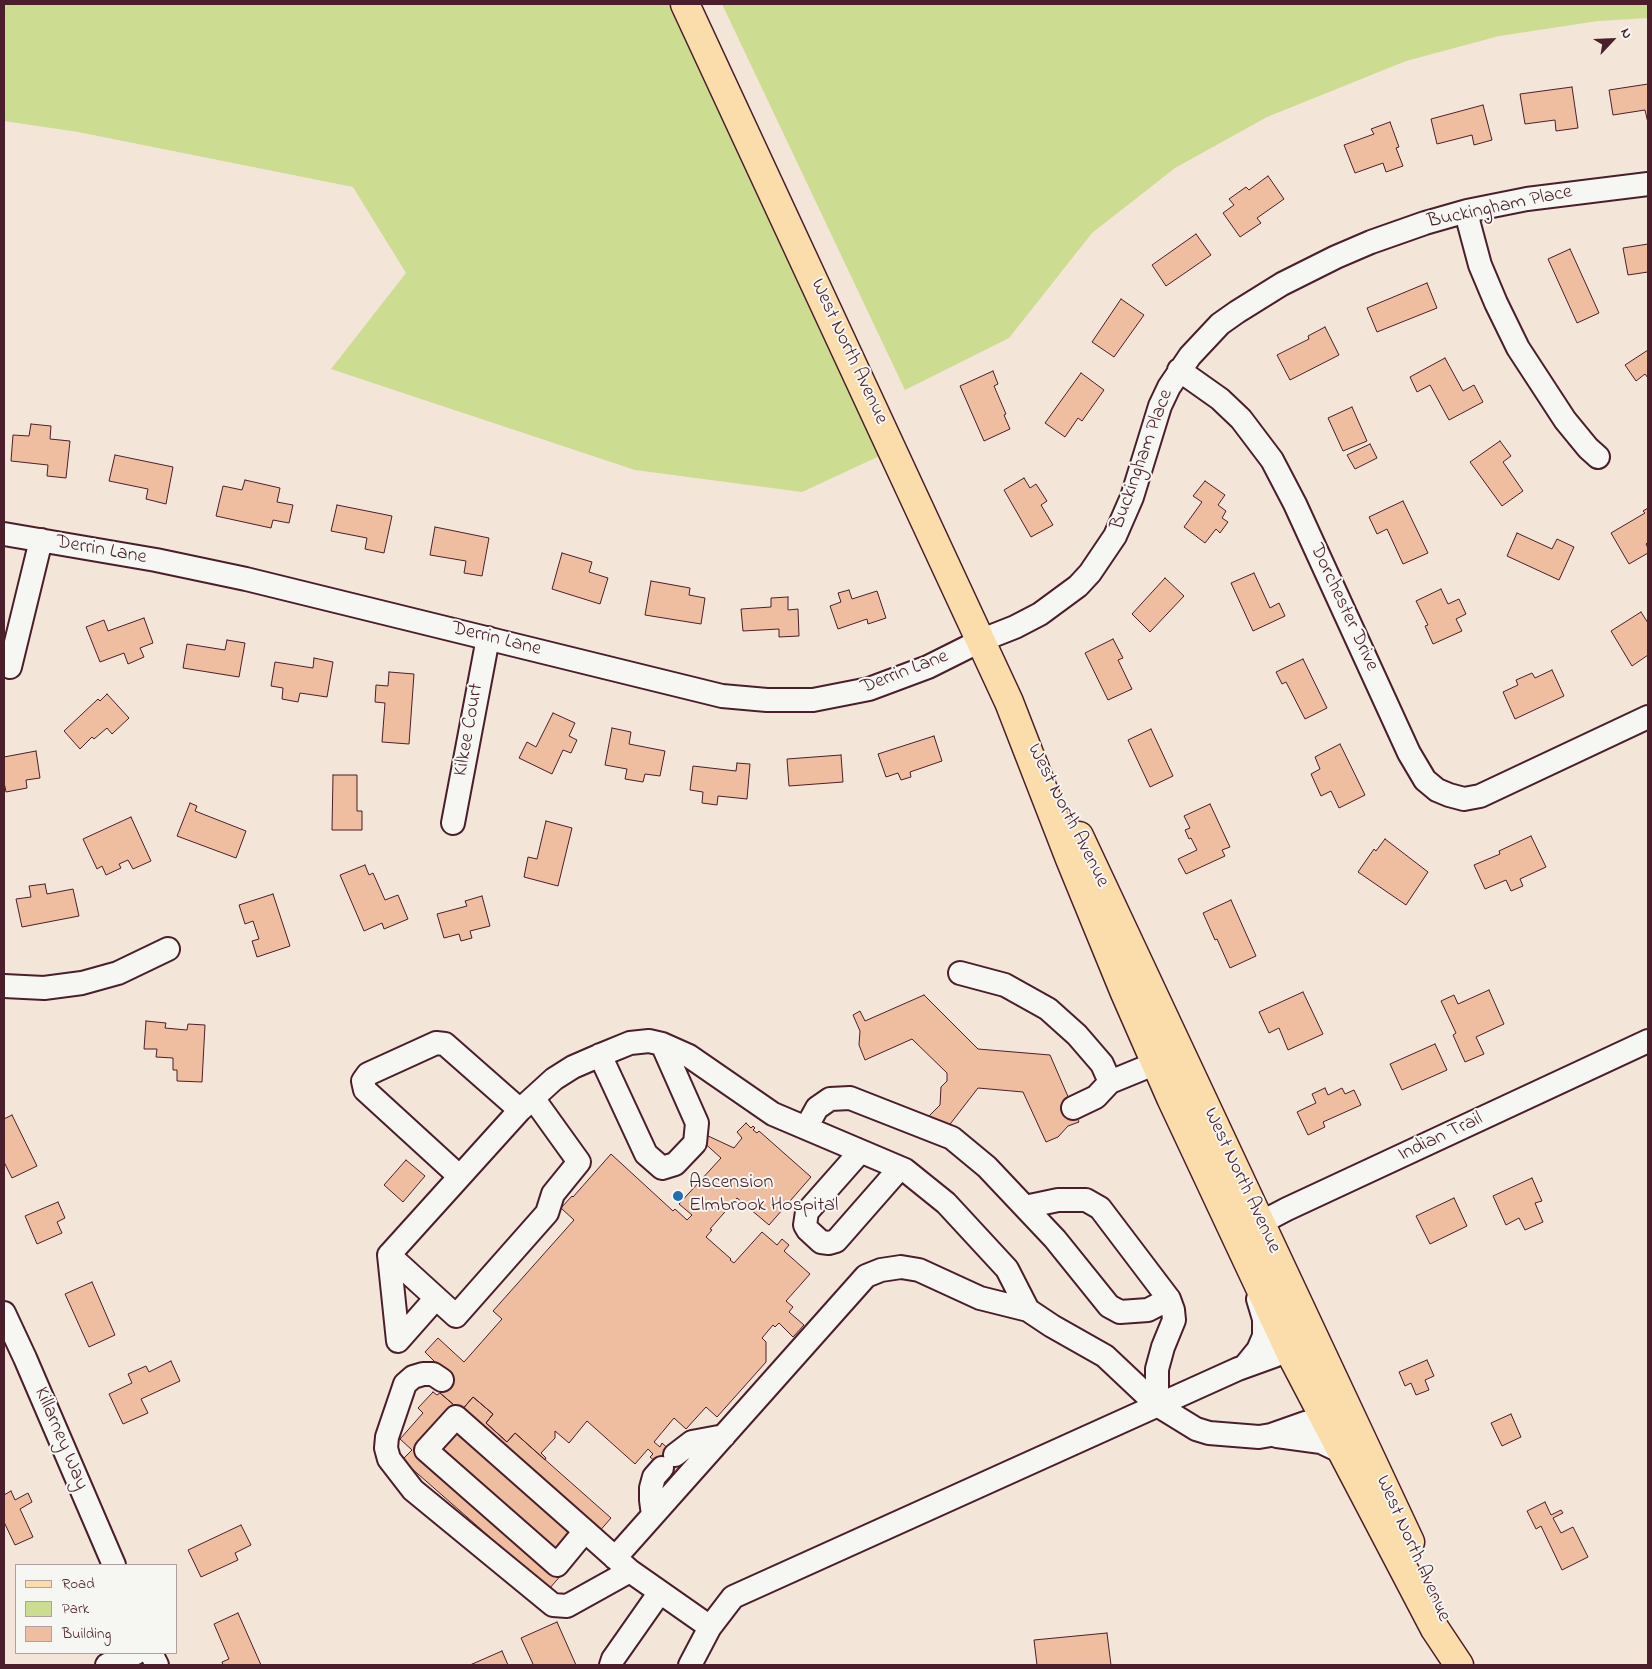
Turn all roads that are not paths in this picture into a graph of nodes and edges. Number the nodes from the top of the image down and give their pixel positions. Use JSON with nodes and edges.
{"nodes":[{"id":1,"x":685,"y":4,"type":"edge"},
{"id":2,"x":1648,"y":184,"type":"edge"},
{"id":3,"x":1467,"y":211,"type":"junction"},
{"id":4,"x":1179,"y":370,"type":"junction"},
{"id":5,"x":1598,"y":457,"type":"dead end"},
{"id":6,"x":4,"y":534,"type":"edge"},
{"id":7,"x":41,"y":540,"type":"junction"},
{"id":8,"x":488,"y":638,"type":"junction"},
{"id":9,"x":982,"y":640,"type":"junction"},
{"id":10,"x":10,"y":668,"type":"dead end"},
{"id":11,"x":1010,"y":702,"type":"junction"},
{"id":12,"x":1648,"y":717,"type":"edge"},
{"id":13,"x":453,"y":823,"type":"dead end"},
{"id":14,"x":168,"y":949,"type":"dead end"},
{"id":15,"x":960,"y":973,"type":"dead end"},
{"id":16,"x":4,"y":986,"type":"edge"},
{"id":17,"x":1648,"y":1041,"type":"edge"},
{"id":18,"x":662,"y":1044,"type":"junction"},
{"id":19,"x":1180,"y":1052,"type":"junction"},
{"id":20,"x":600,"y":1055,"type":"junction"},
{"id":21,"x":1156,"y":1064,"type":"junction"},
{"id":22,"x":1110,"y":1082,"type":"junction"},
{"id":23,"x":526,"y":1104,"type":"junction"},
{"id":24,"x":1072,"y":1108,"type":"dead end"},
{"id":25,"x":806,"y":1128,"type":"junction"},
{"id":26,"x":860,"y":1152,"type":"junction"},
{"id":27,"x":900,"y":1168,"type":"junction"},
{"id":28,"x":459,"y":1176,"type":"junction"},
{"id":29,"x":1025,"y":1207,"type":"junction"},
{"id":30,"x":1261,"y":1223,"type":"junction"},
{"id":31,"x":1239,"y":1244,"type":"junction"},
{"id":32,"x":389,"y":1254,"type":"junction"},
{"id":33,"x":436,"y":1298,"type":"junction"},
{"id":34,"x":1168,"y":1299,"type":"junction"},
{"id":35,"x":1028,"y":1310,"type":"junction"},
{"id":36,"x":1302,"y":1312,"type":"junction"},
{"id":37,"x":4,"y":1313,"type":"edge"},
{"id":38,"x":1288,"y":1349,"type":"junction"},
{"id":39,"x":1245,"y":1366,"type":"junction"},
{"id":40,"x":442,"y":1380,"type":"dead end"},
{"id":41,"x":1157,"y":1405,"type":"junction"},
{"id":42,"x":1325,"y":1419,"type":"junction"},
{"id":43,"x":1271,"y":1435,"type":"junction"},
{"id":44,"x":724,"y":1436,"type":"junction"},
{"id":45,"x":1342,"y":1452,"type":"junction"},
{"id":46,"x":653,"y":1515,"type":"junction"},
{"id":47,"x":586,"y":1532,"type":"junction"},
{"id":48,"x":1408,"y":1539,"type":"junction"},
{"id":49,"x":114,"y":1564,"type":"edge"},
{"id":50,"x":622,"y":1565,"type":"junction"},
{"id":51,"x":660,"y":1592,"type":"junction"},
{"id":52,"x":710,"y":1627,"type":"junction"},
{"id":53,"x":134,"y":1654,"type":"edge"},
{"id":54,"x":107,"y":1665,"type":"edge"},
{"id":55,"x":611,"y":1665,"type":"edge"},
{"id":56,"x":690,"y":1665,"type":"edge"},
{"id":57,"x":1459,"y":1665,"type":"edge"},
{"id":58,"x":1464,"y":1665,"type":"edge"}],
"edges":[{"from":1,"to":9,"type":"main road","name":"West North Avenue"},
{"from":2,"to":3,"type":"street","name":"Buckingham Place"},
{"from":3,"to":4,"type":"street","name":"Buckingham Place"},
{"from":3,"to":5,"type":"street"},
{"from":4,"to":9,"type":"street","name":"Buckingham Place"},
{"from":4,"to":12,"type":"street","name":"Dorchester Drive"},
{"from":6,"to":7,"type":"street","name":"Derrin Lane"},
{"from":7,"to":8,"type":"street","name":"Derrin Lane"},
{"from":7,"to":10,"type":"street"},
{"from":8,"to":9,"type":"street","name":"Derrin Lane"},
{"from":8,"to":13,"type":"street","name":"Kilkee Court"},
{"from":9,"to":11,"type":"main road","name":"West North Avenue"},
{"from":11,"to":19,"type":"main road","name":"West North Avenue"},
{"from":11,"to":21,"type":"main road","name":"West North Avenue"},
{"from":14,"to":16,"type":"street"},
{"from":15,"to":22,"type":"street"},
{"from":17,"to":30,"type":"street","name":"Indian Trail"},
{"from":18,"to":20,"type":"street"},
{"from":18,"to":20,"type":"street"},
{"from":18,"to":25,"type":"street"},
{"from":19,"to":21,"type":"street"},
{"from":19,"to":30,"type":"main road","name":"West North Avenue"},
{"from":20,"to":23,"type":"street"},
{"from":21,"to":22,"type":"street"},
{"from":21,"to":31,"type":"main road","name":"West North Avenue"},
{"from":22,"to":24,"type":"street"},
{"from":23,"to":28,"type":"street"},
{"from":23,"to":28,"type":"street"},
{"from":23,"to":33,"type":"street"},
{"from":25,"to":26,"type":"street"},
{"from":25,"to":29,"type":"street"},
{"from":26,"to":27,"type":"street"},
{"from":26,"to":27,"type":"street"},
{"from":27,"to":35,"type":"street"},
{"from":28,"to":32,"type":"street"},
{"from":29,"to":34,"type":"street"},
{"from":29,"to":34,"type":"street"},
{"from":30,"to":31,"type":"street","name":"Indian Trail"},
{"from":30,"to":36,"type":"main road","name":"West North Avenue"},
{"from":31,"to":38,"type":"main road","name":"West North Avenue"},
{"from":31,"to":39,"type":"street"},
{"from":32,"to":33,"type":"street"},
{"from":32,"to":33,"type":"street"},
{"from":34,"to":41,"type":"street"},
{"from":35,"to":41,"type":"street"},
{"from":35,"to":44,"type":"street"},
{"from":36,"to":38,"type":"street"},
{"from":36,"to":48,"type":"main road","name":"West North Avenue"},
{"from":37,"to":49,"type":"street","name":"Killarney Way"},
{"from":38,"to":39,"type":"street"},
{"from":38,"to":42,"type":"main road","name":"West North Avenue"},
{"from":39,"to":41,"type":"street"},
{"from":40,"to":50,"type":"street"},
{"from":41,"to":43,"type":"street"},
{"from":41,"to":52,"type":"street"},
{"from":42,"to":43,"type":"street"},
{"from":42,"to":45,"type":"main road","name":"West North Avenue"},
{"from":42,"to":48,"type":"street"},
{"from":43,"to":45,"type":"street"},
{"from":44,"to":46,"type":"street"},
{"from":44,"to":46,"type":"street"},
{"from":45,"to":57,"type":"main road","name":"West North Avenue"},
{"from":46,"to":50,"type":"street"},
{"from":47,"to":47,"type":"street"},
{"from":47,"to":50,"type":"street"},
{"from":48,"to":58,"type":"main road","name":"West North Avenue"},
{"from":50,"to":51,"type":"street"},
{"from":51,"to":52,"type":"street"},
{"from":51,"to":55,"type":"street"},
{"from":52,"to":56,"type":"street"},
{"from":53,"to":54,"type":"street"}]}
